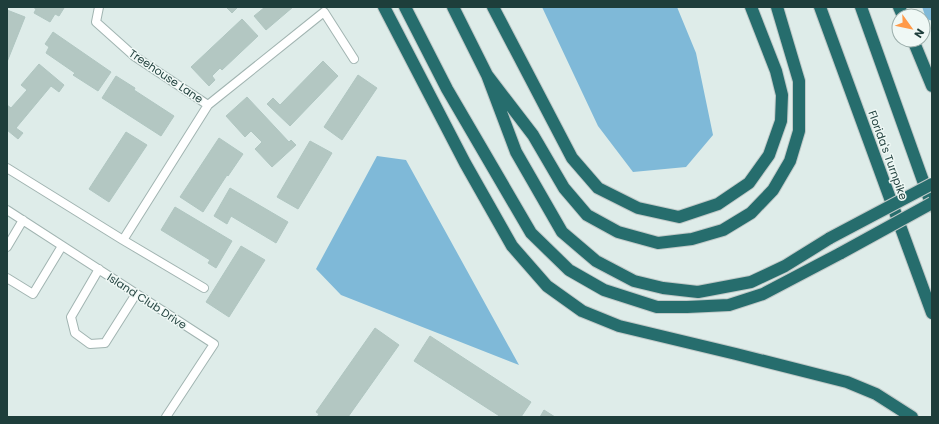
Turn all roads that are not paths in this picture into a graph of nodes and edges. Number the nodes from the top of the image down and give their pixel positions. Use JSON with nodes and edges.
{"nodes":[{"id":1,"x":99,"y":7,"type":"edge"},
{"id":2,"x":384,"y":7,"type":"edge"},
{"id":3,"x":405,"y":7,"type":"edge"},
{"id":4,"x":452,"y":7,"type":"edge"},
{"id":5,"x":493,"y":7,"type":"edge"},
{"id":6,"x":751,"y":7,"type":"edge"},
{"id":7,"x":777,"y":7,"type":"edge"},
{"id":8,"x":820,"y":7,"type":"edge"},
{"id":9,"x":861,"y":7,"type":"edge"},
{"id":10,"x":916,"y":48,"type":"edge"},
{"id":11,"x":354,"y":59,"type":"dead end"},
{"id":12,"x":487,"y":75,"type":"junction"},
{"id":13,"x":932,"y":86,"type":"edge"},
{"id":14,"x":208,"y":105,"type":"junction"},
{"id":15,"x":7,"y":168,"type":"edge"},
{"id":16,"x":932,"y":184,"type":"edge"},
{"id":17,"x":932,"y":204,"type":"edge"},
{"id":18,"x":7,"y":210,"type":"edge"},
{"id":19,"x":23,"y":220,"type":"junction"},
{"id":20,"x":123,"y":240,"type":"junction"},
{"id":21,"x":62,"y":246,"type":"junction"},
{"id":22,"x":7,"y":247,"type":"edge"},
{"id":23,"x":98,"y":269,"type":"junction"},
{"id":24,"x":7,"y":278,"type":"edge"},
{"id":25,"x":204,"y":288,"type":"dead end"},
{"id":26,"x":136,"y":294,"type":"junction"},
{"id":27,"x":932,"y":313,"type":"edge"},
{"id":28,"x":166,"y":417,"type":"edge"},
{"id":29,"x":912,"y":417,"type":"edge"}],
"edges":[{"from":1,"to":14,"type":"lane","name":"Treehouse Lane"},
{"from":2,"to":29,"type":"highway"},
{"from":3,"to":17,"type":"highway","bridge":true},
{"from":4,"to":12,"type":"highway"},
{"from":5,"to":6,"type":"highway"},
{"from":7,"to":12,"type":"highway"},
{"from":8,"to":27,"type":"highway","name":"Florida's Turnpike"},
{"from":9,"to":17,"type":"highway"},
{"from":10,"to":13,"type":"highway"},
{"from":11,"to":14,"type":"lane","name":"Treehouse Lane"},
{"from":12,"to":16,"type":"highway","bridge":true},
{"from":14,"to":20,"type":"lane"},
{"from":15,"to":20,"type":"lane"},
{"from":18,"to":19,"type":"lane","name":"Island Club Drive"},
{"from":19,"to":21,"type":"lane","name":"Island Club Drive"},
{"from":19,"to":22,"type":"lane"},
{"from":20,"to":25,"type":"lane"},
{"from":21,"to":23,"type":"lane","name":"Island Club Drive"},
{"from":21,"to":24,"type":"lane"},
{"from":23,"to":26,"type":"lane","name":"Island Club Drive"},
{"from":23,"to":26,"type":"lane"},
{"from":26,"to":28,"type":"lane","name":"Island Club Drive"}]}
